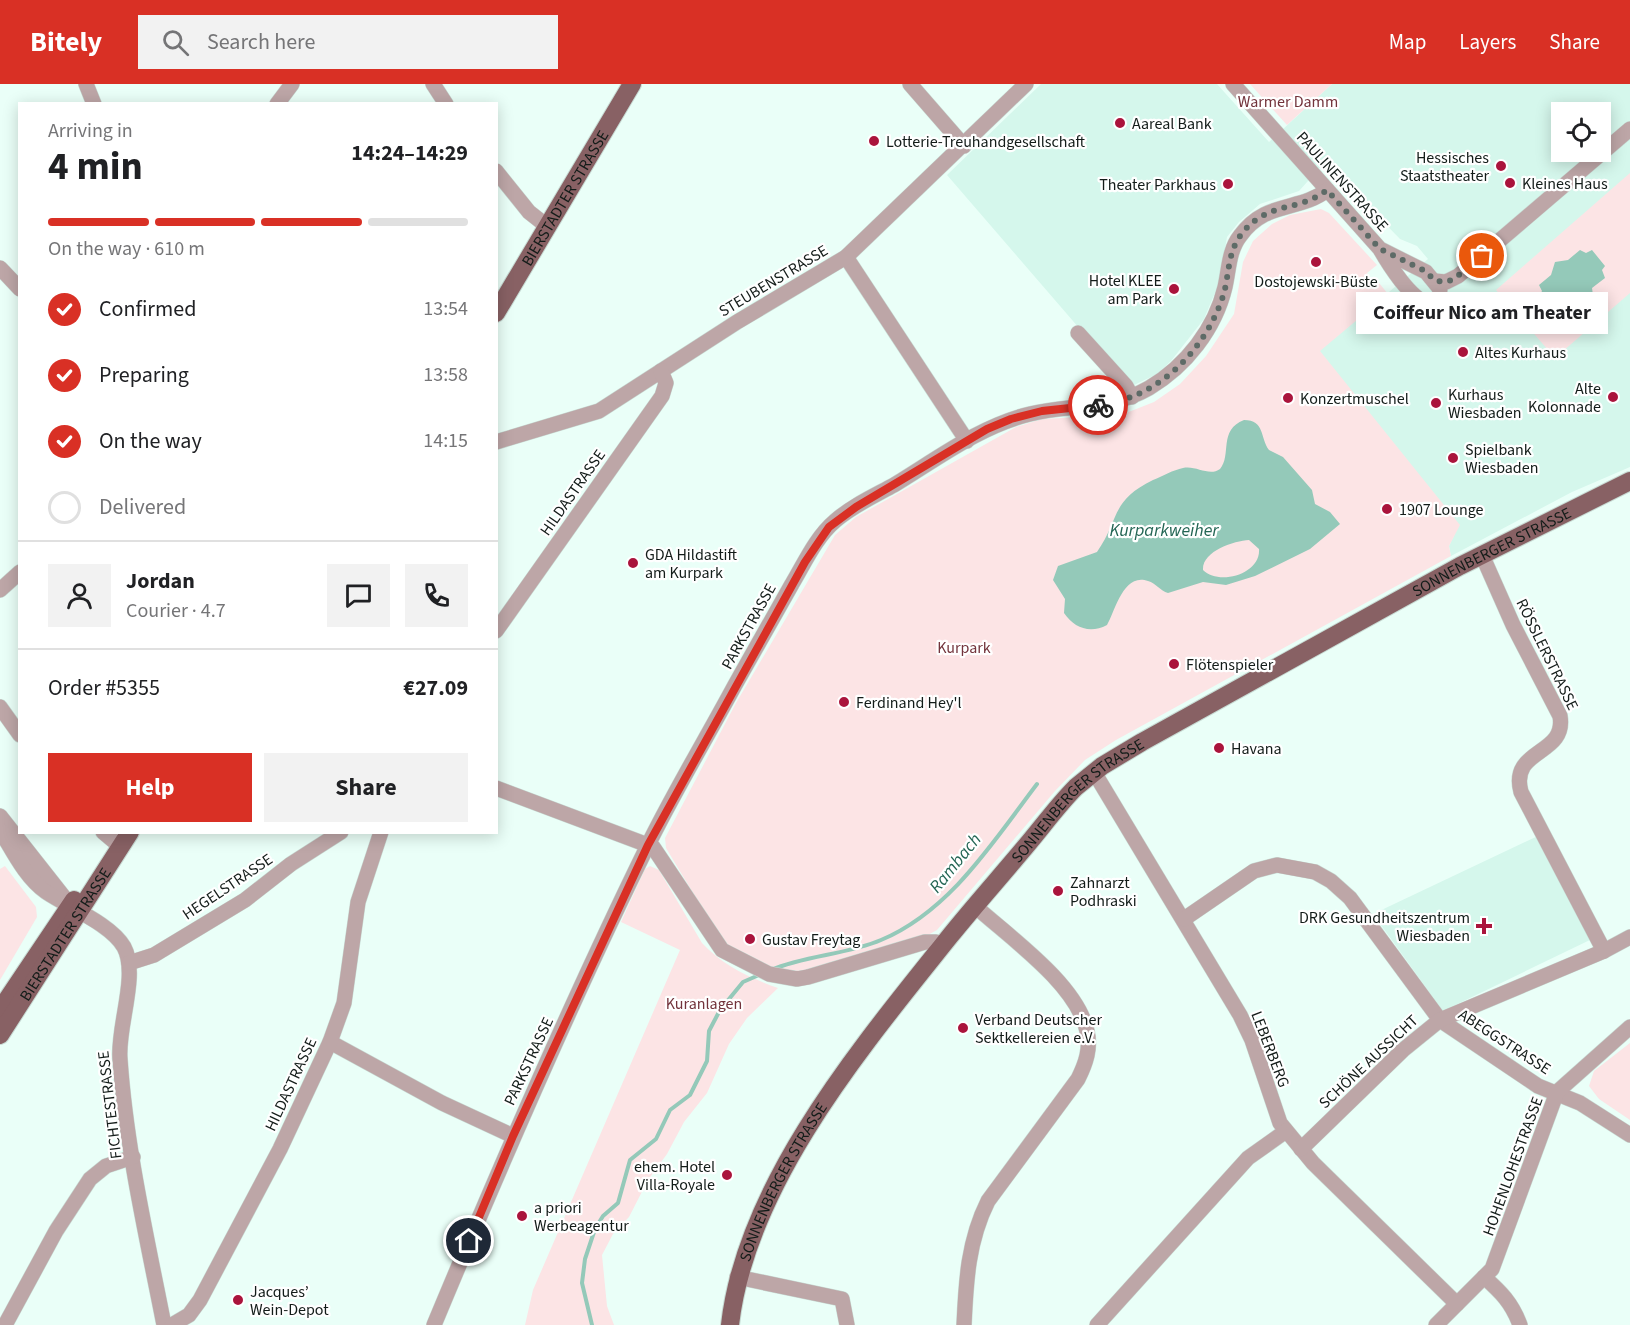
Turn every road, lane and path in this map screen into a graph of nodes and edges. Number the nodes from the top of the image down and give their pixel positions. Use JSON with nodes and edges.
{"nodes":[{"id":1,"x":86,"y":84,"type":"edge"},
{"id":2,"x":292,"y":84,"type":"edge"},
{"id":3,"x":433,"y":84,"type":"edge"},
{"id":4,"x":632,"y":84,"type":"edge"},
{"id":5,"x":909,"y":84,"type":"edge"},
{"id":6,"x":1026,"y":84,"type":"edge"},
{"id":7,"x":1233,"y":84,"type":"edge"},
{"id":8,"x":93,"y":102,"type":"edge"},
{"id":9,"x":278,"y":102,"type":"edge"},
{"id":10,"x":445,"y":102,"type":"edge"},
{"id":11,"x":1630,"y":129,"type":"edge"},
{"id":12,"x":964,"y":146,"type":"junction"},
{"id":13,"x":498,"y":173,"type":"edge"},
{"id":14,"x":1327,"y":190,"type":"junction"},
{"id":15,"x":548,"y":226,"type":"junction"},
{"id":16,"x":1380,"y":249,"type":"junction"},
{"id":17,"x":846,"y":257,"type":"junction"},
{"id":18,"x":0,"y":268,"type":"edge"},
{"id":19,"x":1436,"y":281,"type":"junction"},
{"id":20,"x":18,"y":287,"type":"edge"},
{"id":21,"x":498,"y":310,"type":"edge"},
{"id":22,"x":1078,"y":333,"type":"dead end"},
{"id":23,"x":661,"y":371,"type":"junction"},
{"id":24,"x":1132,"y":397,"type":"junction"},
{"id":25,"x":498,"y":441,"type":"edge"},
{"id":26,"x":967,"y":441,"type":"junction"},
{"id":27,"x":1630,"y":481,"type":"edge"},
{"id":28,"x":1482,"y":555,"type":"junction"},
{"id":29,"x":18,"y":574,"type":"edge"},
{"id":30,"x":0,"y":590,"type":"edge"},
{"id":31,"x":498,"y":628,"type":"edge"},
{"id":32,"x":0,"y":707,"type":"edge"},
{"id":33,"x":18,"y":732,"type":"edge"},
{"id":34,"x":1094,"y":772,"type":"junction"},
{"id":35,"x":498,"y":789,"type":"edge"},
{"id":36,"x":0,"y":816,"type":"edge"},
{"id":37,"x":0,"y":830,"type":"edge"},
{"id":38,"x":338,"y":834,"type":"edge"},
{"id":39,"x":380,"y":834,"type":"edge"},
{"id":40,"x":118,"y":835,"type":"edge"},
{"id":41,"x":648,"y":845,"type":"junction"},
{"id":42,"x":975,"y":906,"type":"junction"},
{"id":43,"x":75,"y":909,"type":"junction"},
{"id":44,"x":1184,"y":919,"type":"junction"},
{"id":45,"x":1630,"y":937,"type":"edge"},
{"id":46,"x":943,"y":945,"type":"junction"},
{"id":47,"x":1604,"y":951,"type":"junction"},
{"id":48,"x":129,"y":963,"type":"junction"},
{"id":49,"x":0,"y":1010,"type":"edge"},
{"id":50,"x":1440,"y":1020,"type":"junction"},
{"id":51,"x":1630,"y":1027,"type":"edge"},
{"id":52,"x":0,"y":1035,"type":"edge"},
{"id":53,"x":330,"y":1042,"type":"junction"},
{"id":54,"x":1557,"y":1092,"type":"junction"},
{"id":55,"x":1286,"y":1131,"type":"junction"},
{"id":56,"x":1630,"y":1135,"type":"edge"},
{"id":57,"x":513,"y":1136,"type":"junction"},
{"id":58,"x":1301,"y":1149,"type":"junction"},
{"id":59,"x":133,"y":1157,"type":"junction"},
{"id":60,"x":737,"y":1277,"type":"junction"},
{"id":61,"x":1484,"y":1277,"type":"junction"},
{"id":62,"x":1457,"y":1304,"type":"junction"},
{"id":63,"x":5,"y":1325,"type":"edge"},
{"id":64,"x":164,"y":1325,"type":"edge"},
{"id":65,"x":172,"y":1325,"type":"edge"},
{"id":66,"x":434,"y":1325,"type":"edge"},
{"id":67,"x":730,"y":1325,"type":"edge"},
{"id":68,"x":847,"y":1325,"type":"edge"},
{"id":69,"x":964,"y":1325,"type":"edge"},
{"id":70,"x":1097,"y":1325,"type":"edge"},
{"id":71,"x":1436,"y":1325,"type":"edge"},
{"id":72,"x":1520,"y":1325,"type":"edge"}],
"edges":[{"from":1,"to":8,"type":"street"},
{"from":2,"to":9,"type":"street"},
{"from":3,"to":10,"type":"street"},
{"from":4,"to":15,"type":"main road","name":"BIERSTADTER STRASSE"},
{"from":5,"to":12,"type":"street"},
{"from":6,"to":12,"type":"street","name":"STEUBENSTRASSE"},
{"from":7,"to":14,"type":"street","name":"PAULINENSTRASSE"},
{"from":11,"to":19,"type":"street"},
{"from":12,"to":17,"type":"street","name":"STEUBENSTRASSE"},
{"from":13,"to":15,"type":"street"},
{"from":14,"to":16,"type":"street","name":"PAULINENSTRASSE"},
{"from":14,"to":24,"type":"street","name":"PARKSTRASSE"},
{"from":15,"to":21,"type":"main road","name":"BIERSTADTER STRASSE"},
{"from":16,"to":19,"type":"street"},
{"from":16,"to":19,"type":"street","name":"PAULINENSTRASSE"},
{"from":17,"to":23,"type":"street","name":"STEUBENSTRASSE"},
{"from":17,"to":26,"type":"street"},
{"from":18,"to":20,"type":"street"},
{"from":22,"to":24,"type":"street"},
{"from":23,"to":25,"type":"street","name":"STEUBENSTRASSE"},
{"from":23,"to":31,"type":"street","name":"HILDASTRASSE"},
{"from":24,"to":26,"type":"street","name":"PARKSTRASSE"},
{"from":26,"to":41,"type":"street","name":"PARKSTRASSE"},
{"from":27,"to":28,"type":"main road","name":"SONNENBERGER STRASSE"},
{"from":28,"to":34,"type":"main road","name":"SONNENBERGER STRASSE"},
{"from":28,"to":47,"type":"street","name":"RÖSSLERSTRASSE"},
{"from":29,"to":30,"type":"street"},
{"from":32,"to":33,"type":"street"},
{"from":34,"to":42,"type":"main road","name":"SONNENBERGER STRASSE"},
{"from":34,"to":44,"type":"street","name":"LEBERBERG"},
{"from":35,"to":41,"type":"street"},
{"from":36,"to":43,"type":"street"},
{"from":37,"to":43,"type":"street"},
{"from":38,"to":48,"type":"street","name":"HEGELSTRASSE"},
{"from":39,"to":53,"type":"street","name":"HILDASTRASSE"},
{"from":40,"to":43,"type":"main road","name":"BIERSTADTER STRASSE"},
{"from":41,"to":46,"type":"street"},
{"from":41,"to":57,"type":"street","name":"PARKSTRASSE"},
{"from":42,"to":46,"type":"main road","name":"SONNENBERGER STRASSE"},
{"from":42,"to":69,"type":"street"},
{"from":43,"to":48,"type":"street"},
{"from":43,"to":49,"type":"main road","name":"BIERSTADTER STRASSE"},
{"from":43,"to":52,"type":"main road","name":"BIERSTADTER STRASSE"},
{"from":44,"to":50,"type":"street","name":"ABEGGSTRASSE"},
{"from":44,"to":55,"type":"street","name":"LEBERBERG"},
{"from":45,"to":47,"type":"street","name":"SCHÖNE AUSSICHT"},
{"from":46,"to":60,"type":"main road","name":"SONNENBERGER STRASSE"},
{"from":47,"to":50,"type":"street","name":"SCHÖNE AUSSICHT"},
{"from":48,"to":59,"type":"street","name":"FICHTESTRASSE"},
{"from":50,"to":54,"type":"street","name":"ABEGGSTRASSE"},
{"from":50,"to":58,"type":"street","name":"SCHÖNE AUSSICHT"},
{"from":51,"to":54,"type":"street","name":"HOHENLOHESTRASSE"},
{"from":53,"to":57,"type":"street"},
{"from":53,"to":65,"type":"street","name":"HILDASTRASSE"},
{"from":54,"to":56,"type":"street","name":"ABEGGSTRASSE"},
{"from":54,"to":61,"type":"street","name":"HOHENLOHESTRASSE"},
{"from":55,"to":58,"type":"street","name":"LEBERBERG"},
{"from":55,"to":70,"type":"street"},
{"from":57,"to":66,"type":"street","name":"PARKSTRASSE"},
{"from":58,"to":62,"type":"street","name":"LEBERBERG"},
{"from":59,"to":63,"type":"street"},
{"from":59,"to":64,"type":"street","name":"FICHTESTRASSE"},
{"from":60,"to":67,"type":"main road","name":"SONNENBERGER STRASSE"},
{"from":60,"to":68,"type":"street"},
{"from":61,"to":62,"type":"street","name":"HOHENLOHESTRASSE"},
{"from":61,"to":72,"type":"street"},
{"from":62,"to":71,"type":"street","name":"HOHENLOHESTRASSE"}]}
